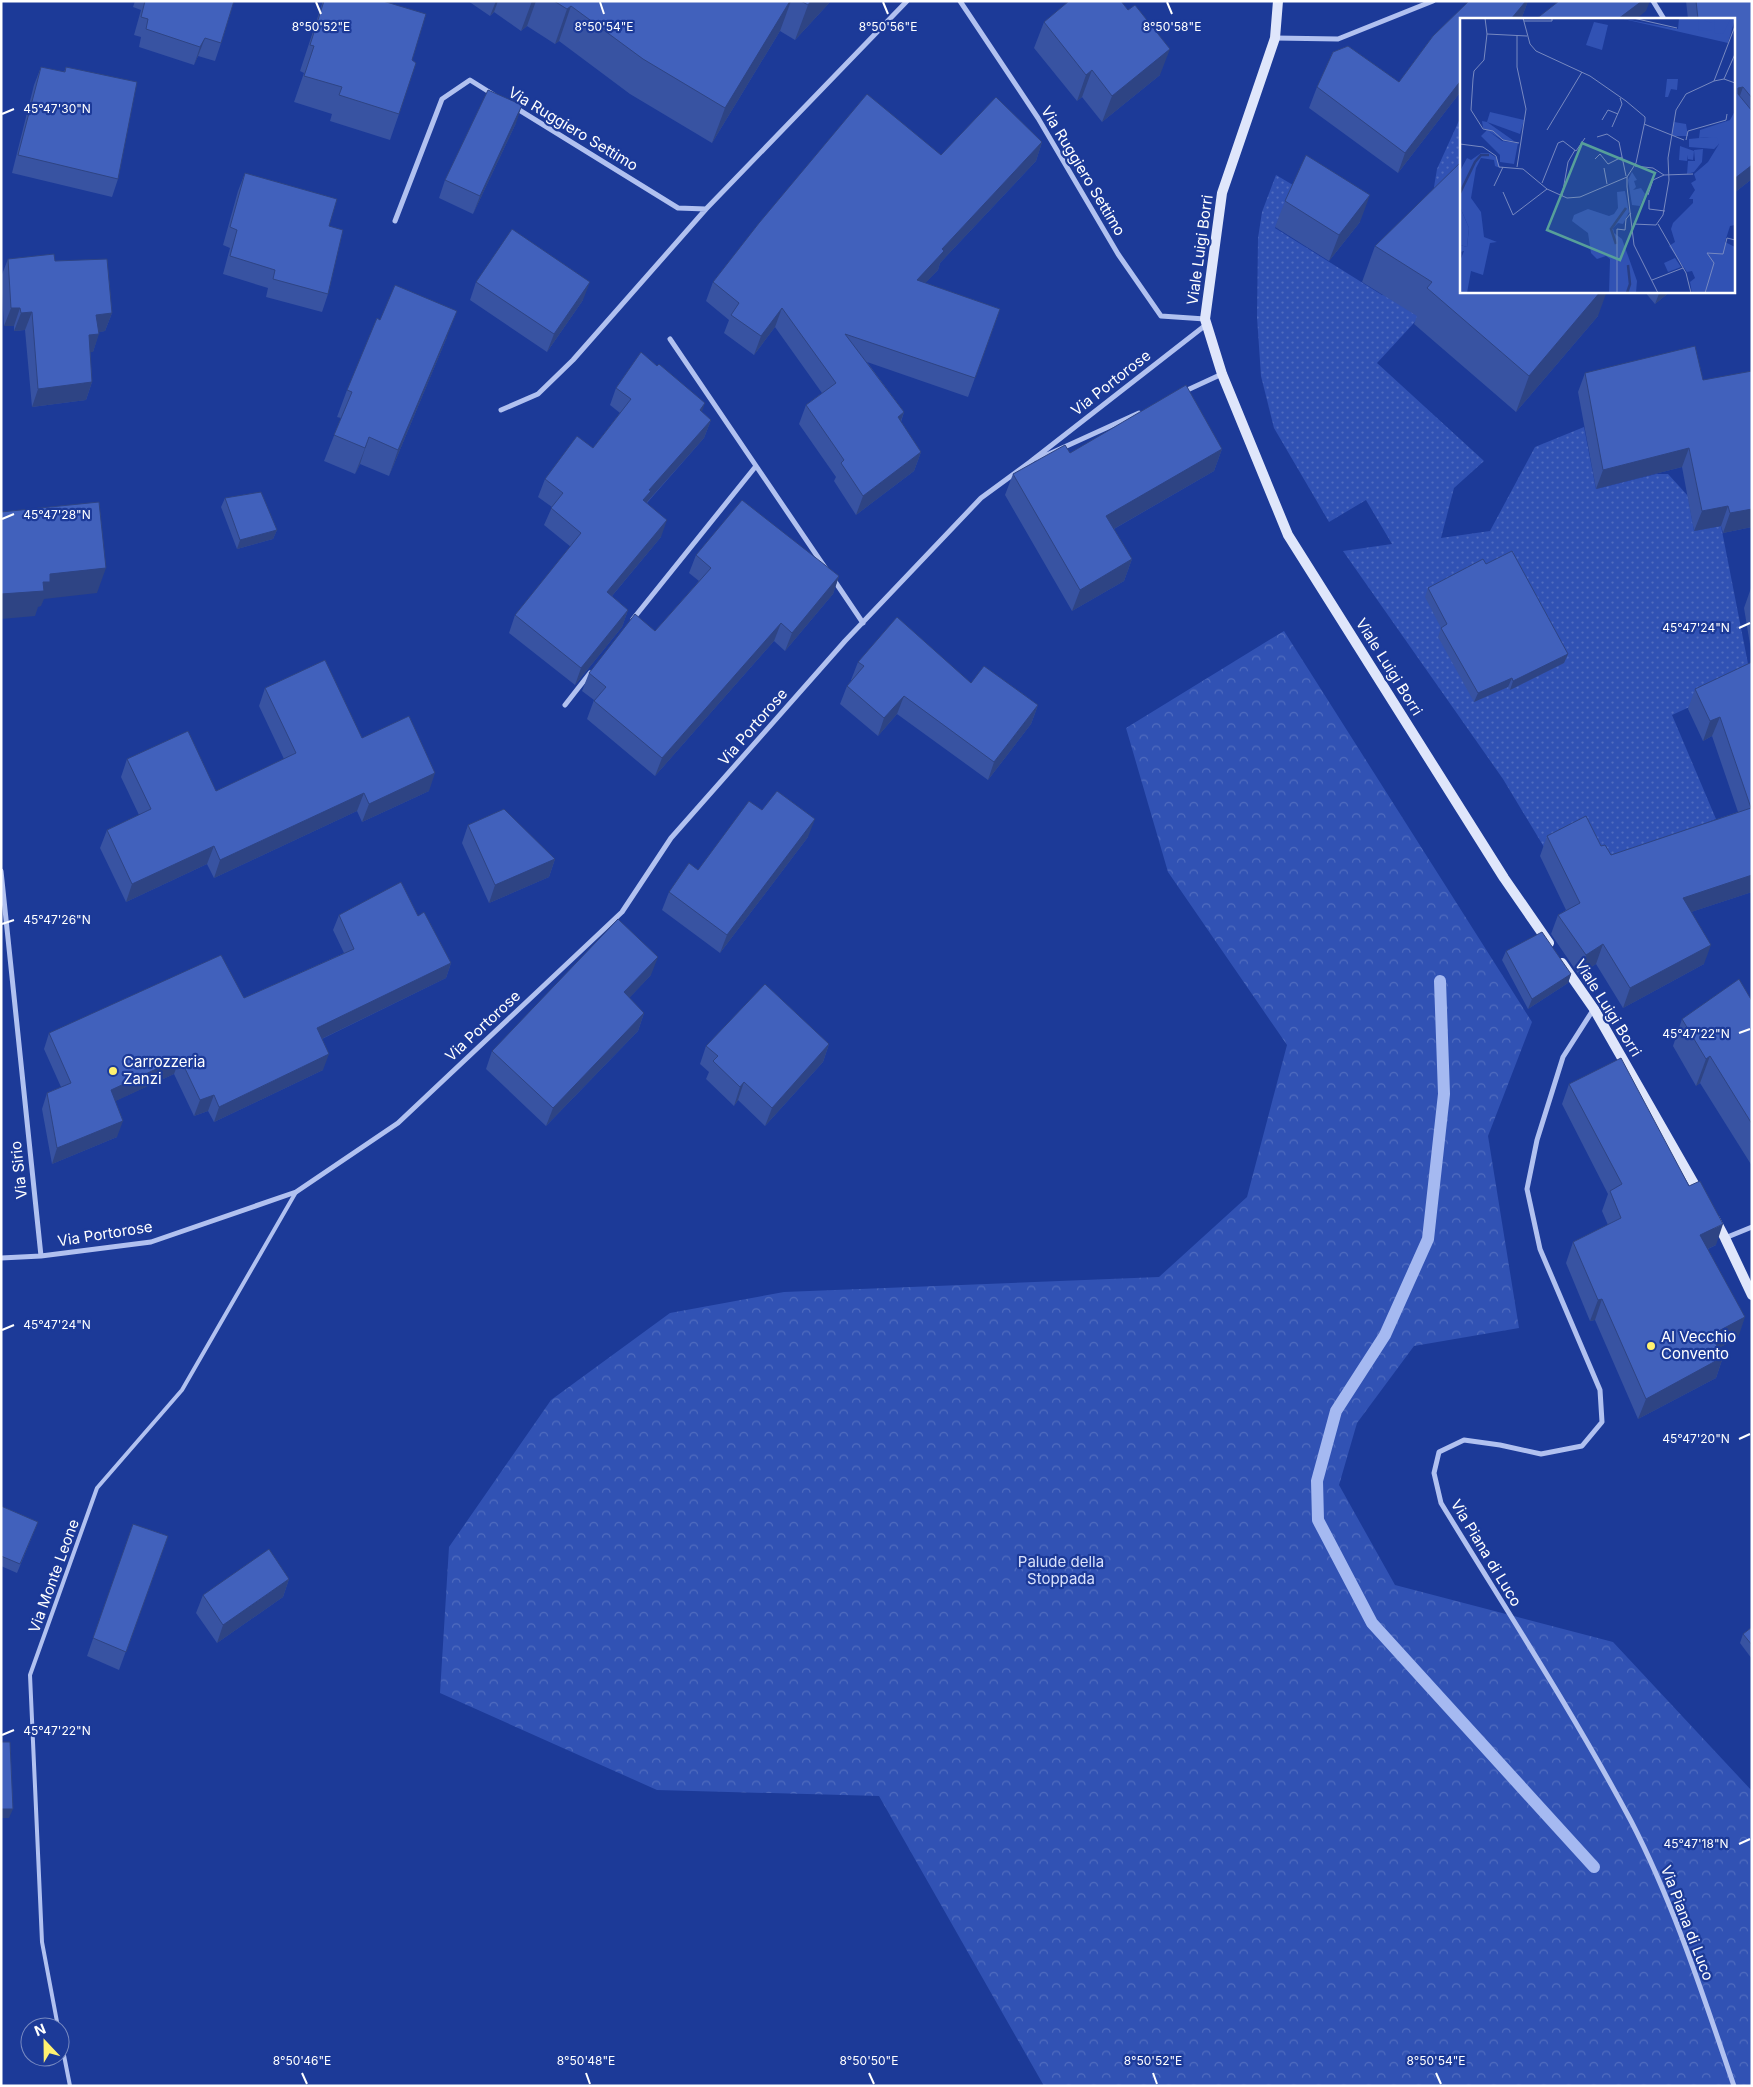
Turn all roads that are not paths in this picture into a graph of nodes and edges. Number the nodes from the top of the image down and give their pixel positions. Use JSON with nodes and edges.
{"nodes":[{"id":1,"x":907,"y":1,"type":"edge"},
{"id":2,"x":960,"y":1,"type":"edge"},
{"id":3,"x":1278,"y":1,"type":"edge"},
{"id":4,"x":1433,"y":1,"type":"edge"},
{"id":5,"x":1653,"y":1,"type":"edge"},
{"id":6,"x":1663,"y":18,"type":"edge"},
{"id":7,"x":1275,"y":38,"type":"junction"},
{"id":8,"x":503,"y":100,"type":"edge"},
{"id":9,"x":511,"y":106,"type":"edge"},
{"id":10,"x":706,"y":209,"type":"junction"},
{"id":11,"x":394,"y":221,"type":"dead end"},
{"id":12,"x":1206,"y":321,"type":"junction"},
{"id":13,"x":670,"y":339,"type":"dead end"},
{"id":14,"x":1222,"y":374,"type":"junction"},
{"id":15,"x":1178,"y":394,"type":"edge"},
{"id":16,"x":501,"y":410,"type":"dead end"},
{"id":17,"x":1144,"y":411,"type":"edge"},
{"id":18,"x":1030,"y":462,"type":"junction"},
{"id":19,"x":756,"y":466,"type":"junction"},
{"id":20,"x":863,"y":623,"type":"junction"},
{"id":21,"x":626,"y":628,"type":"edge"},
{"id":22,"x":596,"y":666,"type":"edge"},
{"id":23,"x":565,"y":705,"type":"dead end"},
{"id":24,"x":1,"y":871,"type":"edge"},
{"id":25,"x":1594,"y":1009,"type":"junction"},
{"id":26,"x":296,"y":1192,"type":"junction"},
{"id":27,"x":1752,"y":1228,"type":"edge"},
{"id":28,"x":1725,"y":1238,"type":"junction"},
{"id":29,"x":41,"y":1256,"type":"junction"},
{"id":30,"x":1,"y":1258,"type":"edge"},
{"id":31,"x":1752,"y":1295,"type":"edge"},
{"id":32,"x":56,"y":2017,"type":"edge"},
{"id":33,"x":66,"y":2067,"type":"edge"},
{"id":34,"x":70,"y":2086,"type":"edge"},
{"id":35,"x":1734,"y":2086,"type":"edge"}],
"edges":[{"from":1,"to":10,"type":"street"},
{"from":2,"to":12,"type":"street","name":"Via Ruggiero Settimo"},
{"from":3,"to":7,"type":"main road","name":"Viale Luigi Borri"},
{"from":4,"to":7,"type":"street"},
{"from":5,"to":6,"type":"street"},
{"from":7,"to":12,"type":"main road","name":"Viale Luigi Borri"},
{"from":8,"to":11,"type":"street","name":"Via Ruggiero Settimo"},
{"from":9,"to":10,"type":"street","name":"Via Ruggiero Settimo"},
{"from":10,"to":16,"type":"street"},
{"from":12,"to":14,"type":"main road","name":"Viale Luigi Borri"},
{"from":12,"to":18,"type":"street","name":"Via Portorose"},
{"from":13,"to":19,"type":"street"},
{"from":14,"to":15,"type":"street"},
{"from":14,"to":25,"type":"main road","name":"Viale Luigi Borri"},
{"from":17,"to":18,"type":"street","name":"Via Portorose"},
{"from":18,"to":20,"type":"street","name":"Via Portorose"},
{"from":19,"to":20,"type":"street"},
{"from":19,"to":21,"type":"street"},
{"from":20,"to":26,"type":"street","name":"Via Portorose"},
{"from":22,"to":23,"type":"street"},
{"from":24,"to":29,"type":"street","name":"Via Sirio"},
{"from":25,"to":28,"type":"main road","name":"Viale Luigi Borri"},
{"from":25,"to":35,"type":"street","name":"Via Piana di Luco"},
{"from":26,"to":29,"type":"street","name":"Via Portorose"},
{"from":26,"to":32,"type":"lane","name":"Via Monte Leone"},
{"from":27,"to":28,"type":"street"},
{"from":28,"to":31,"type":"main road","name":"Viale Luigi Borri"},
{"from":29,"to":30,"type":"street","name":"Via Portorose"},
{"from":33,"to":34,"type":"lane"}]}
